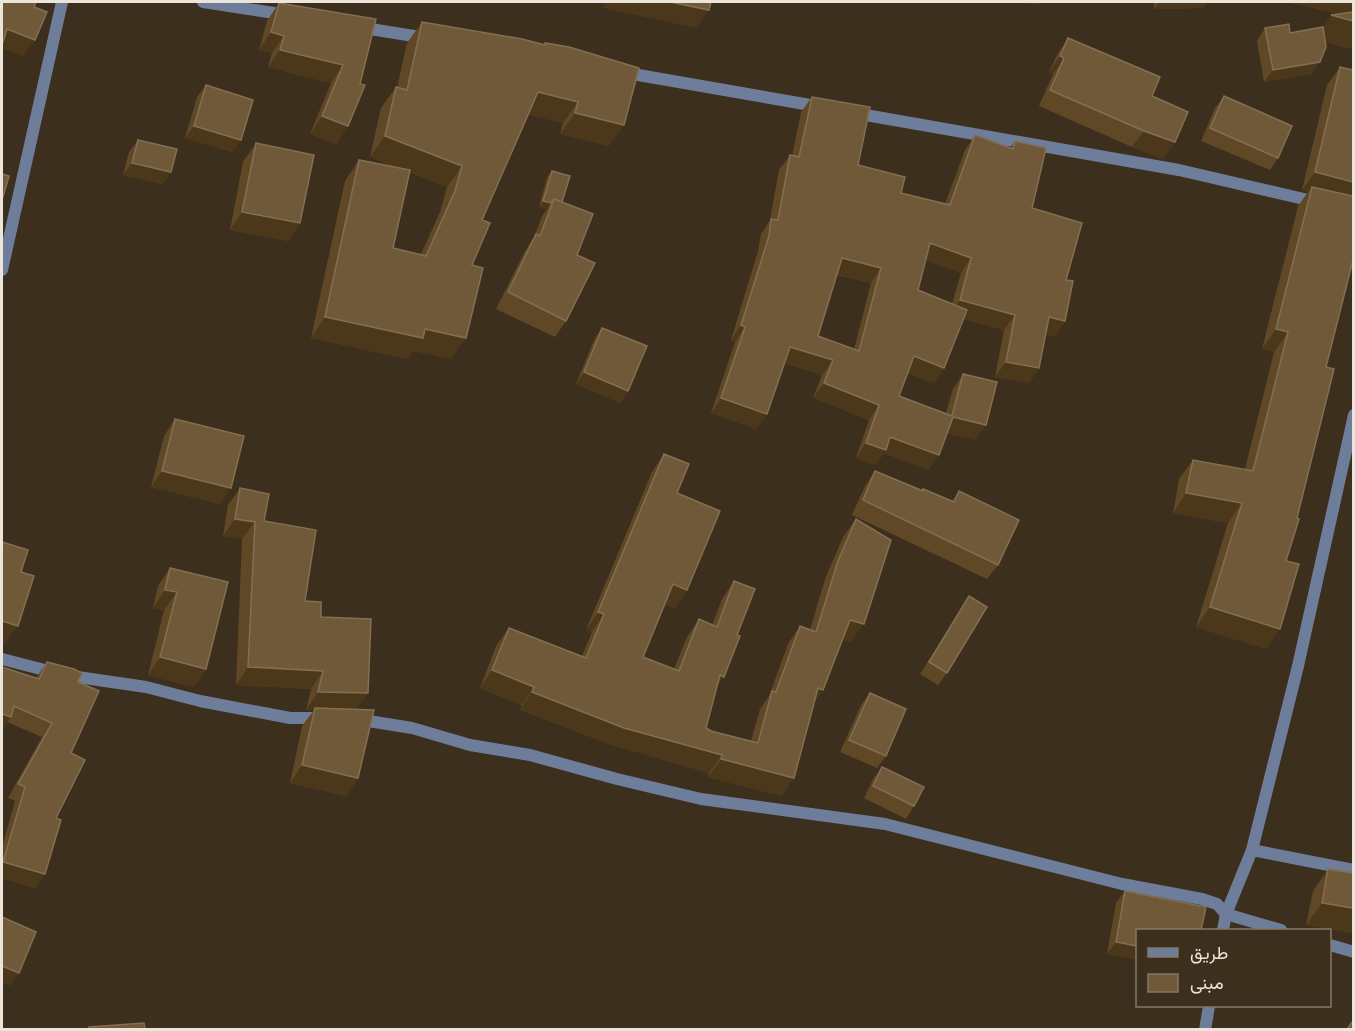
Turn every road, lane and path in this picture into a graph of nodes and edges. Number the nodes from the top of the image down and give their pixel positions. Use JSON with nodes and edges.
{"nodes":[{"id":1,"x":62,"y":2,"type":"edge"},
{"id":2,"x":203,"y":2,"type":"edge"},
{"id":3,"x":296,"y":17,"type":"edge"},
{"id":4,"x":342,"y":24,"type":"edge"},
{"id":5,"x":434,"y":39,"type":"edge"},
{"id":6,"x":614,"y":71,"type":"edge"},
{"id":7,"x":1330,"y":205,"type":"edge"},
{"id":8,"x":2,"y":270,"type":"edge"},
{"id":9,"x":1353,"y":415,"type":"edge"},
{"id":10,"x":2,"y":659,"type":"edge"},
{"id":11,"x":1252,"y":850,"type":"junction"},
{"id":12,"x":1353,"y":870,"type":"edge"},
{"id":13,"x":1226,"y":914,"type":"junction"},
{"id":14,"x":1223,"y":929,"type":"edge"},
{"id":15,"x":1278,"y":929,"type":"edge"},
{"id":16,"x":1331,"y":946,"type":"edge"},
{"id":17,"x":1353,"y":952,"type":"edge"},
{"id":18,"x":1209,"y":1007,"type":"edge"},
{"id":19,"x":1205,"y":1029,"type":"edge"}],
"edges":[{"from":1,"to":8,"type":"street"},
{"from":2,"to":3,"type":"street"},
{"from":4,"to":5,"type":"street"},
{"from":6,"to":7,"type":"street"},
{"from":9,"to":11,"type":"street"},
{"from":10,"to":13,"type":"street"},
{"from":11,"to":12,"type":"street"},
{"from":11,"to":13,"type":"street"},
{"from":13,"to":14,"type":"street"},
{"from":13,"to":15,"type":"street"},
{"from":16,"to":17,"type":"street"},
{"from":18,"to":19,"type":"street"}]}
